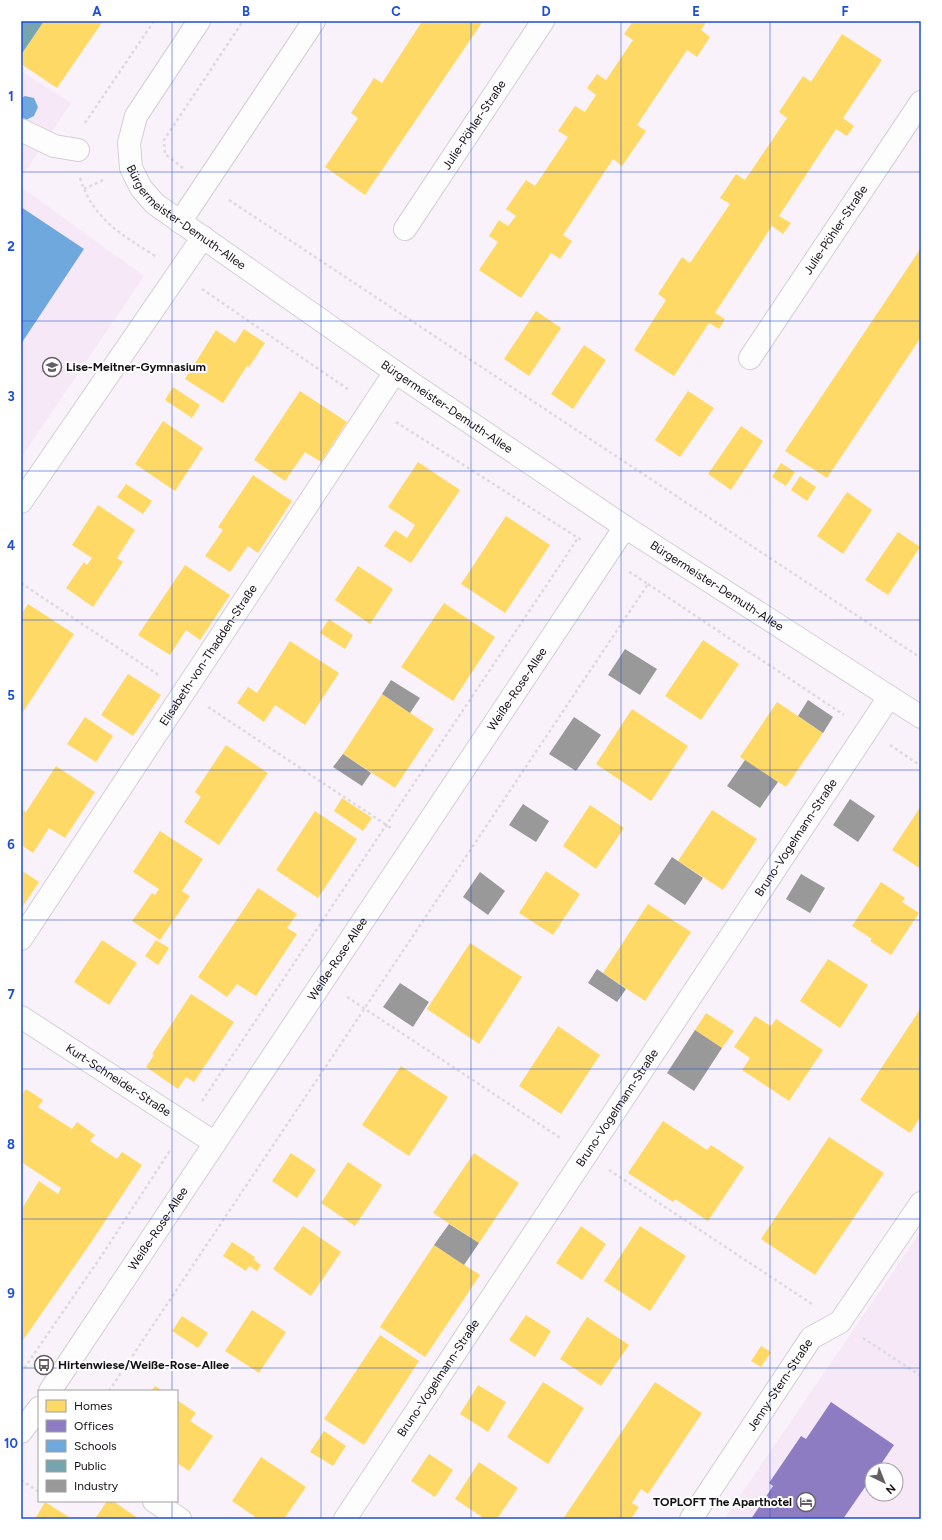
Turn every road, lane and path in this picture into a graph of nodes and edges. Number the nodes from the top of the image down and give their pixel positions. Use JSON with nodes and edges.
{"nodes":[{"id":1,"x":154,"y":21,"type":"edge"},
{"id":2,"x":199,"y":21,"type":"edge"},
{"id":3,"x":243,"y":21,"type":"edge"},
{"id":4,"x":314,"y":21,"type":"edge"},
{"id":5,"x":543,"y":21,"type":"edge"},
{"id":6,"x":921,"y":102,"type":"edge"},
{"id":7,"x":21,"y":130,"type":"edge"},
{"id":8,"x":78,"y":150,"type":"junction"},
{"id":9,"x":206,"y":185,"type":"junction"},
{"id":10,"x":180,"y":222,"type":"junction"},
{"id":11,"x":405,"y":229,"type":"dead end"},
{"id":12,"x":203,"y":237,"type":"junction"},
{"id":13,"x":178,"y":273,"type":"junction"},
{"id":14,"x":750,"y":358,"type":"dead end"},
{"id":15,"x":395,"y":372,"type":"junction"},
{"id":16,"x":372,"y":406,"type":"junction"},
{"id":17,"x":21,"y":502,"type":"edge"},
{"id":18,"x":625,"y":527,"type":"junction"},
{"id":19,"x":578,"y":538,"type":"junction"},
{"id":20,"x":606,"y":556,"type":"junction"},
{"id":21,"x":21,"y":583,"type":"edge"},
{"id":22,"x":648,"y":584,"type":"junction"},
{"id":23,"x":921,"y":658,"type":"edge"},
{"id":24,"x":183,"y":691,"type":"junction"},
{"id":25,"x":889,"y":697,"type":"junction"},
{"id":26,"x":921,"y":717,"type":"edge"},
{"id":27,"x":867,"y":730,"type":"junction"},
{"id":28,"x":921,"y":766,"type":"edge"},
{"id":29,"x":386,"y":825,"type":"junction"},
{"id":30,"x":414,"y":844,"type":"junction"},
{"id":31,"x":21,"y":939,"type":"edge"},
{"id":32,"x":322,"y":982,"type":"junction"},
{"id":33,"x":365,"y":1008,"type":"junction"},
{"id":34,"x":21,"y":1017,"type":"edge"},
{"id":35,"x":186,"y":1125,"type":"junction"},
{"id":36,"x":215,"y":1143,"type":"junction"},
{"id":37,"x":586,"y":1155,"type":"junction"},
{"id":38,"x":921,"y":1203,"type":"edge"},
{"id":39,"x":840,"y":1322,"type":"junction"},
{"id":40,"x":21,"y":1373,"type":"edge"},
{"id":41,"x":921,"y":1376,"type":"edge"},
{"id":42,"x":51,"y":1390,"type":"edge"},
{"id":43,"x":110,"y":1390,"type":"edge"},
{"id":44,"x":21,"y":1480,"type":"edge"},
{"id":45,"x":38,"y":1491,"type":"edge"},
{"id":46,"x":155,"y":1502,"type":"edge"},
{"id":47,"x":180,"y":1519,"type":"edge"},
{"id":48,"x":345,"y":1519,"type":"edge"},
{"id":49,"x":691,"y":1519,"type":"edge"}],
"edges":[{"from":1,"to":8,"type":"path"},
{"from":2,"to":10,"type":"street","name":"Bürgermeister-Demuth-Allee"},
{"from":3,"to":9,"type":"path"},
{"from":4,"to":9,"type":"street"},
{"from":5,"to":11,"type":"street","name":"Julie-Pöhler-Straße"},
{"from":6,"to":14,"type":"street","name":"Julie-Pöhler-Straße"},
{"from":7,"to":8,"type":"street"},
{"from":8,"to":13,"type":"path"},
{"from":9,"to":10,"type":"street"},
{"from":9,"to":23,"type":"path"},
{"from":10,"to":12,"type":"street","name":"Bürgermeister-Demuth-Allee"},
{"from":12,"to":13,"type":"street"},
{"from":12,"to":15,"type":"street","name":"Bürgermeister-Demuth-Allee"},
{"from":13,"to":16,"type":"path"},
{"from":13,"to":17,"type":"street"},
{"from":15,"to":16,"type":"street","name":"Elisabeth-von-Thadden-Straße"},
{"from":15,"to":18,"type":"street","name":"Bürgermeister-Demuth-Allee"},
{"from":16,"to":19,"type":"path"},
{"from":16,"to":24,"type":"street","name":"Elisabeth-von-Thadden-Straße"},
{"from":18,"to":20,"type":"street","name":"Weiße-Rose-Allee"},
{"from":18,"to":25,"type":"street","name":"Bürgermeister-Demuth-Allee"},
{"from":19,"to":20,"type":"path"},
{"from":19,"to":29,"type":"path"},
{"from":20,"to":22,"type":"path"},
{"from":20,"to":30,"type":"street","name":"Weiße-Rose-Allee"},
{"from":21,"to":24,"type":"path"},
{"from":22,"to":27,"type":"path"},
{"from":22,"to":33,"type":"path"},
{"from":24,"to":29,"type":"path"},
{"from":24,"to":31,"type":"street","name":"Elisabeth-von-Thadden-Straße"},
{"from":25,"to":26,"type":"street","name":"Bürgermeister-Demuth-Allee"},
{"from":25,"to":27,"type":"street","name":"Bruno-Vogelmann-Straße"},
{"from":27,"to":28,"type":"path"},
{"from":27,"to":37,"type":"street","name":"Bruno-Vogelmann-Straße"},
{"from":29,"to":30,"type":"path"},
{"from":29,"to":35,"type":"path"},
{"from":30,"to":32,"type":"street","name":"Weiße-Rose-Allee"},
{"from":32,"to":33,"type":"path"},
{"from":32,"to":36,"type":"street","name":"Weiße-Rose-Allee"},
{"from":33,"to":37,"type":"path"},
{"from":33,"to":43,"type":"path"},
{"from":34,"to":35,"type":"street","name":"Kurt-Schneider-Straße"},
{"from":35,"to":36,"type":"street","name":"Kurt-Schneider-Straße"},
{"from":35,"to":40,"type":"path"},
{"from":36,"to":42,"type":"street","name":"Weiße-Rose-Allee"},
{"from":37,"to":39,"type":"path"},
{"from":37,"to":48,"type":"street","name":"Bruno-Vogelmann-Straße"},
{"from":38,"to":39,"type":"street","name":"Jenny-Stern-Straße"},
{"from":39,"to":41,"type":"path"},
{"from":39,"to":49,"type":"street","name":"Jenny-Stern-Straße"},
{"from":44,"to":45,"type":"path"},
{"from":46,"to":47,"type":"street"}]}
